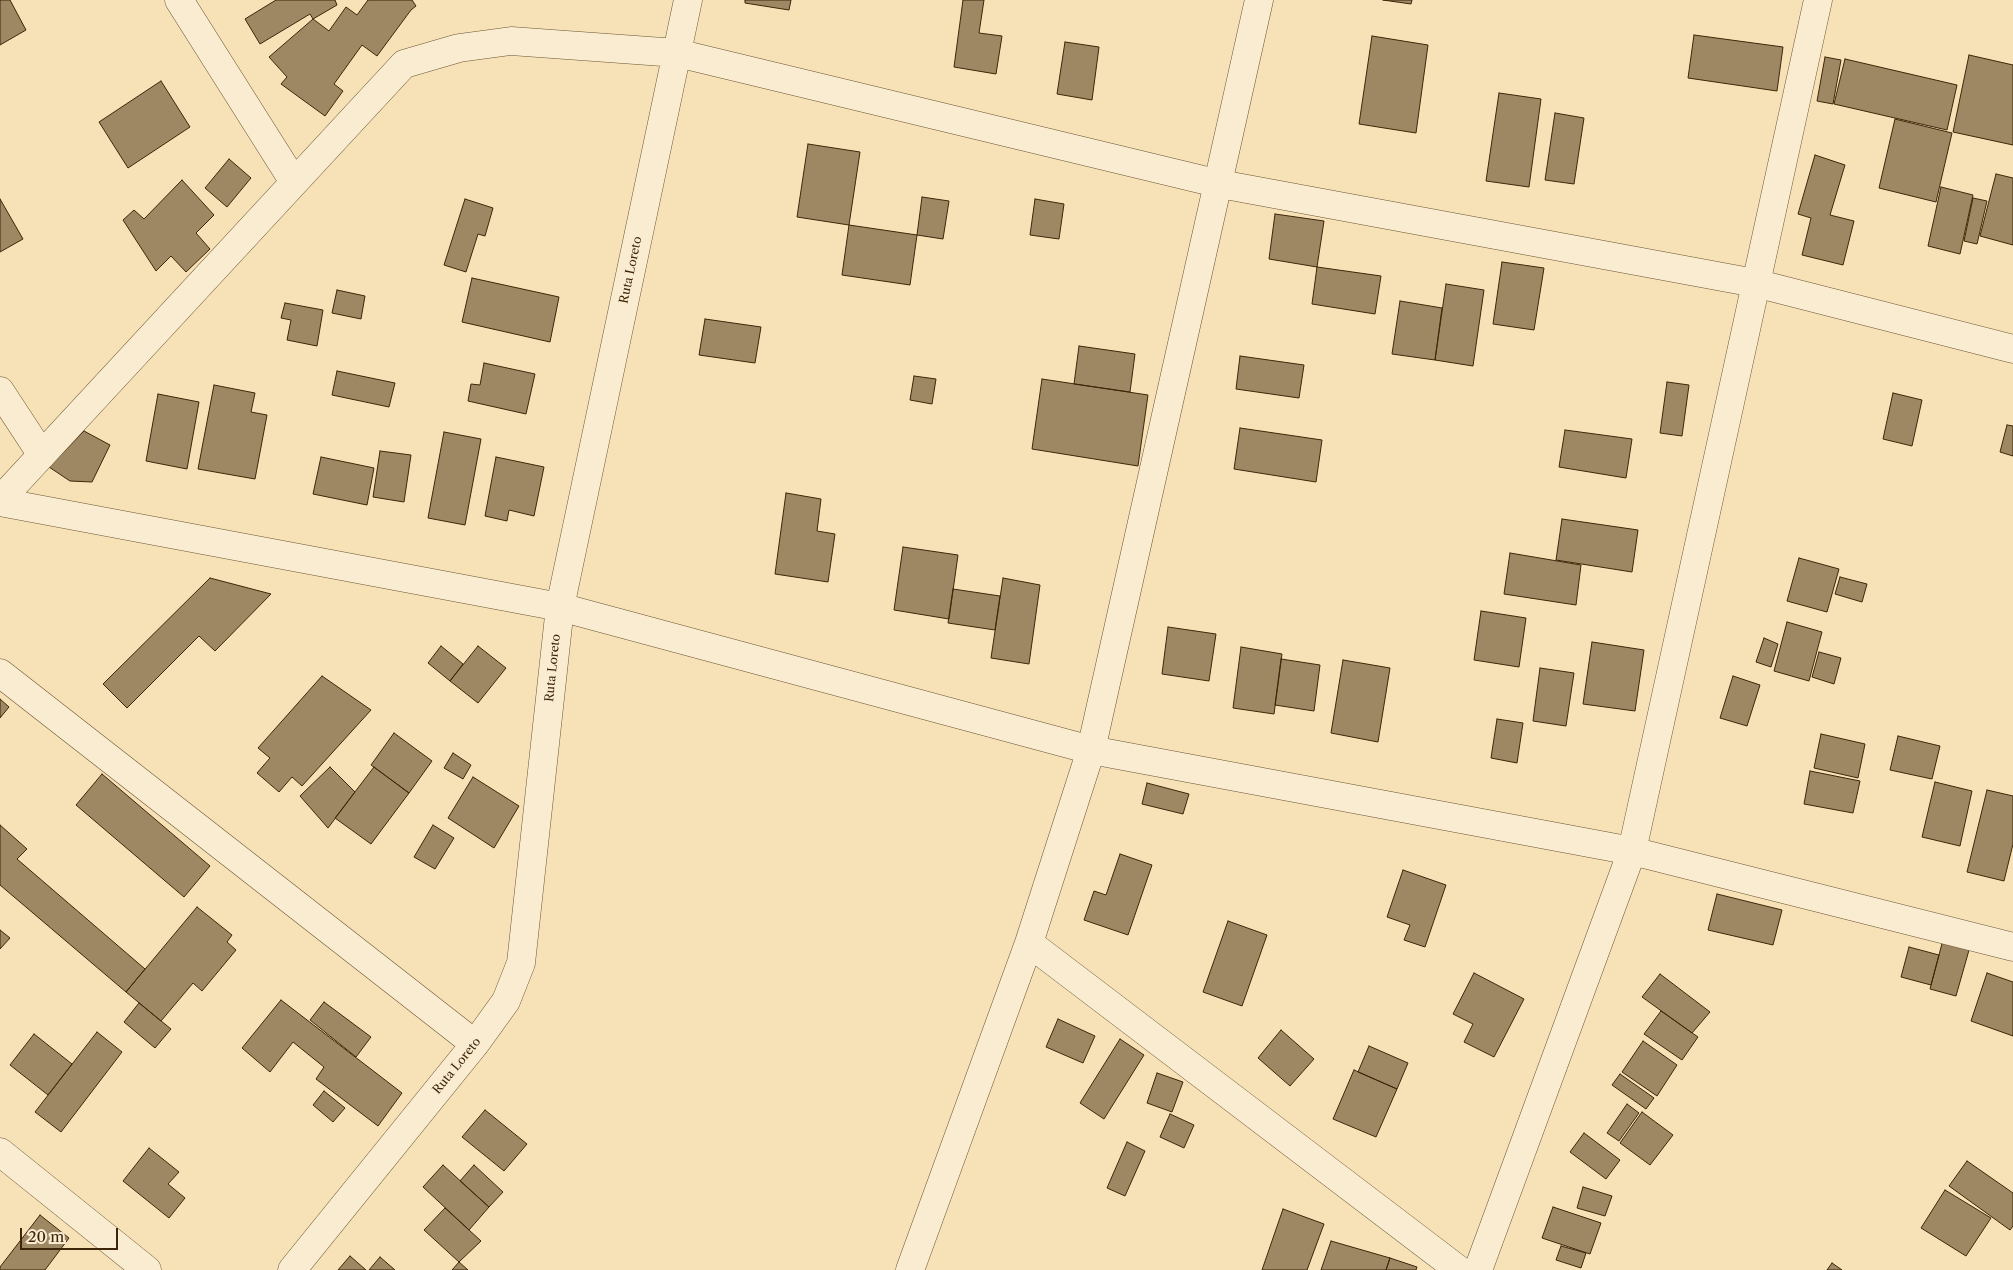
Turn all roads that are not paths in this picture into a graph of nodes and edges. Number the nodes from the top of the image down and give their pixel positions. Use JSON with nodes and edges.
{"nodes":[{"id":1,"x":179,"y":0,"type":"edge"},
{"id":2,"x":688,"y":0,"type":"edge"},
{"id":3,"x":1259,"y":0,"type":"edge"},
{"id":4,"x":1818,"y":0,"type":"edge"},
{"id":5,"x":677,"y":53,"type":"junction"},
{"id":6,"x":294,"y":182,"type":"junction"},
{"id":7,"x":1220,"y":184,"type":"junction"},
{"id":8,"x":1756,"y":283,"type":"junction"},
{"id":9,"x":2013,"y":349,"type":"edge"},
{"id":10,"x":0,"y":391,"type":"edge"},
{"id":11,"x":42,"y":455,"type":"junction"},
{"id":12,"x":0,"y":501,"type":"edge"},
{"id":13,"x":560,"y":607,"type":"junction"},
{"id":14,"x":0,"y":672,"type":"edge"},
{"id":15,"x":1091,"y":750,"type":"junction"},
{"id":16,"x":1632,"y":851,"type":"junction"},
{"id":17,"x":1029,"y":943,"type":"junction"},
{"id":18,"x":2013,"y":947,"type":"edge"},
{"id":19,"x":475,"y":1044,"type":"junction"},
{"id":20,"x":0,"y":1152,"type":"edge"},
{"id":21,"x":148,"y":1270,"type":"edge"},
{"id":22,"x":292,"y":1270,"type":"edge"},
{"id":23,"x":910,"y":1270,"type":"edge"},
{"id":24,"x":1459,"y":1270,"type":"edge"},
{"id":25,"x":1478,"y":1270,"type":"edge"}],
"edges":[{"from":1,"to":6,"type":"street"},
{"from":2,"to":5,"type":"street","name":"Ruta Loreto"},
{"from":3,"to":7,"type":"street"},
{"from":4,"to":8,"type":"street"},
{"from":5,"to":6,"type":"street"},
{"from":5,"to":7,"type":"street"},
{"from":5,"to":13,"type":"street","name":"Ruta Loreto"},
{"from":6,"to":11,"type":"street"},
{"from":7,"to":8,"type":"street"},
{"from":7,"to":15,"type":"street"},
{"from":8,"to":9,"type":"street"},
{"from":8,"to":16,"type":"street"},
{"from":10,"to":11,"type":"street"},
{"from":11,"to":12,"type":"street"},
{"from":12,"to":13,"type":"street"},
{"from":13,"to":15,"type":"street"},
{"from":13,"to":19,"type":"street","name":"Ruta Loreto"},
{"from":14,"to":19,"type":"street"},
{"from":15,"to":16,"type":"street"},
{"from":15,"to":17,"type":"street"},
{"from":16,"to":18,"type":"street"},
{"from":16,"to":25,"type":"street"},
{"from":17,"to":23,"type":"street"},
{"from":17,"to":24,"type":"street"},
{"from":19,"to":22,"type":"street","name":"Ruta Loreto"},
{"from":20,"to":21,"type":"street"}]}
